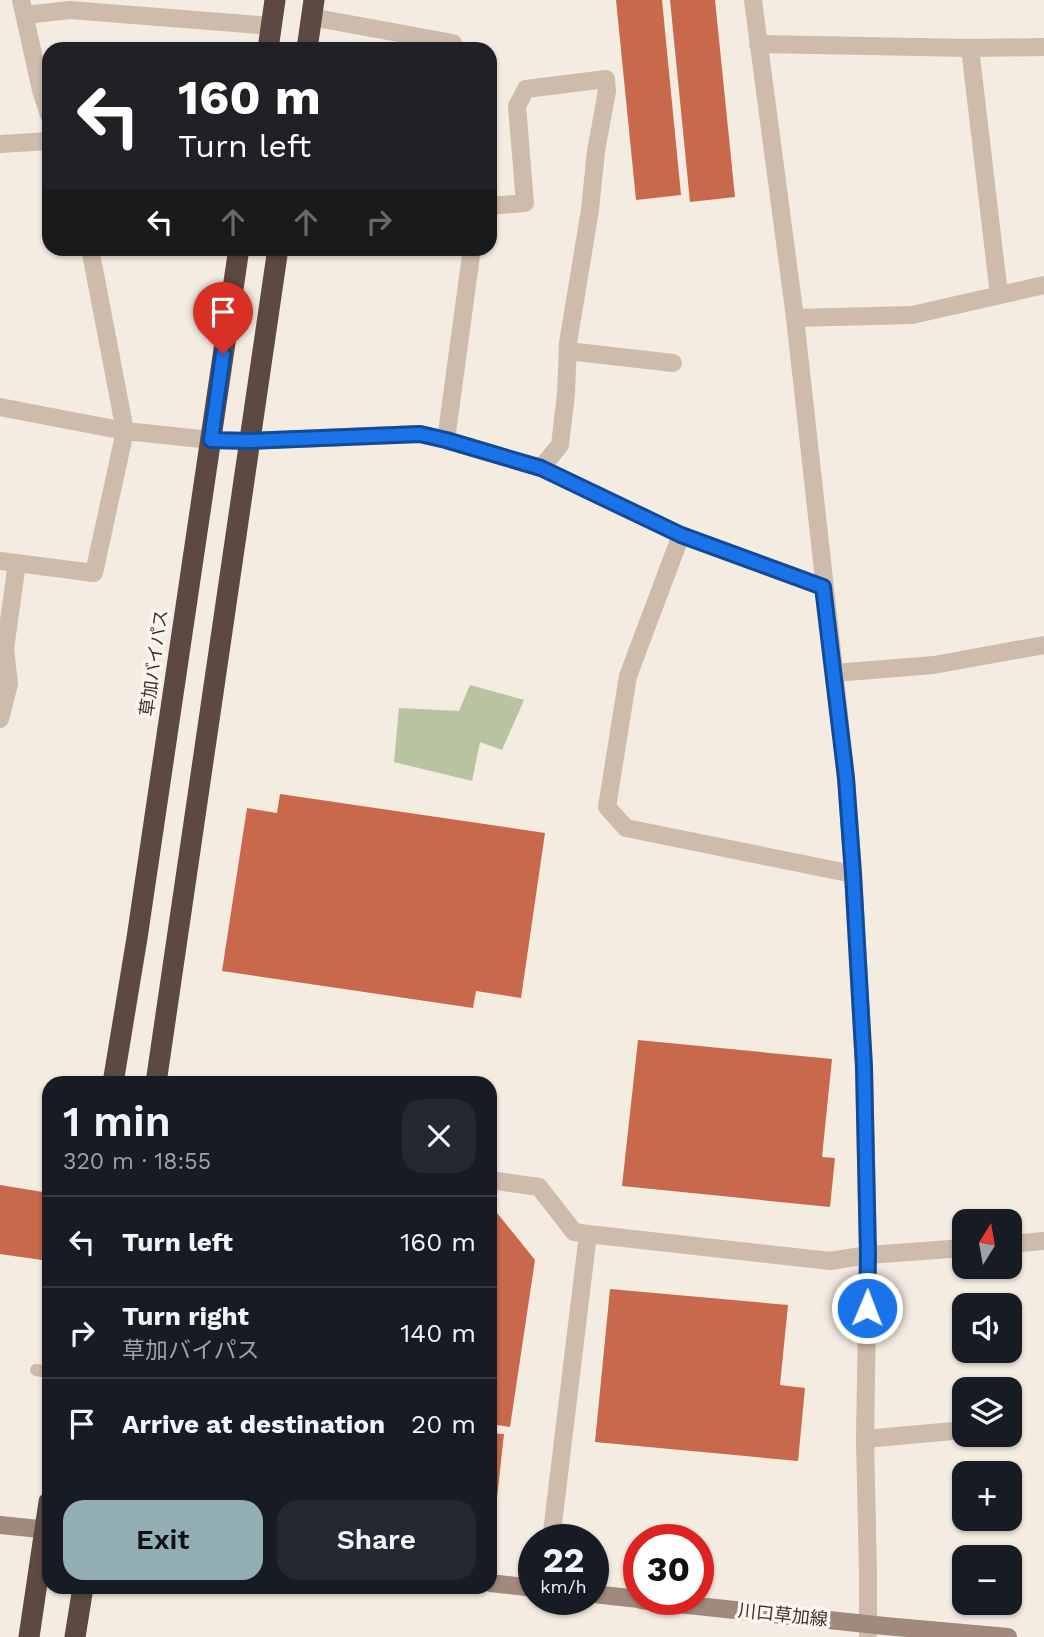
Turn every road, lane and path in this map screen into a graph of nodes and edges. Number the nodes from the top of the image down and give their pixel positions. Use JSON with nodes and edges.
{"nodes":[{"id":1,"x":275,"y":0,"type":"edge"},
{"id":2,"x":753,"y":0,"type":"edge"},
{"id":3,"x":23,"y":8,"type":"edge"},
{"id":4,"x":313,"y":8,"type":"edge"},
{"id":5,"x":271,"y":26,"type":"junction"},
{"id":6,"x":269,"y":42,"type":"edge"},
{"id":7,"x":308,"y":42,"type":"edge"},
{"id":8,"x":449,"y":42,"type":"edge"},
{"id":9,"x":758,"y":44,"type":"junction"},
{"id":10,"x":1044,"y":47,"type":"edge"},
{"id":11,"x":970,"y":48,"type":"junction"},
{"id":12,"x":42,"y":93,"type":"edge"},
{"id":13,"x":42,"y":141,"type":"edge"},
{"id":14,"x":0,"y":144,"type":"edge"},
{"id":15,"x":497,"y":205,"type":"edge"},
{"id":16,"x":92,"y":256,"type":"edge"},
{"id":17,"x":238,"y":256,"type":"edge"},
{"id":18,"x":277,"y":256,"type":"edge"},
{"id":19,"x":471,"y":256,"type":"edge"},
{"id":20,"x":1044,"y":285,"type":"edge"},
{"id":21,"x":999,"y":295,"type":"junction"},
{"id":22,"x":794,"y":318,"type":"junction"},
{"id":23,"x":568,"y":351,"type":"junction"},
{"id":24,"x":673,"y":363,"type":"dead end"},
{"id":25,"x":0,"y":407,"type":"edge"},
{"id":26,"x":125,"y":431,"type":"junction"},
{"id":27,"x":211,"y":440,"type":"junction"},
{"id":28,"x":446,"y":440,"type":"junction"},
{"id":29,"x":250,"y":441,"type":"junction"},
{"id":30,"x":541,"y":468,"type":"junction"},
{"id":31,"x":681,"y":535,"type":"junction"},
{"id":32,"x":8,"y":562,"type":"edge"},
{"id":33,"x":823,"y":587,"type":"junction"},
{"id":34,"x":1044,"y":645,"type":"edge"},
{"id":35,"x":834,"y":673,"type":"junction"},
{"id":36,"x":0,"y":719,"type":"edge"},
{"id":37,"x":853,"y":874,"type":"junction"},
{"id":38,"x":114,"y":1076,"type":"edge"},
{"id":39,"x":157,"y":1076,"type":"edge"},
{"id":40,"x":497,"y":1181,"type":"edge"},
{"id":41,"x":588,"y":1234,"type":"junction"},
{"id":42,"x":1044,"y":1241,"type":"edge"},
{"id":43,"x":1022,"y":1243,"type":"edge"},
{"id":44,"x":952,"y":1249,"type":"edge"},
{"id":45,"x":868,"y":1255,"type":"junction"},
{"id":46,"x":952,"y":1431,"type":"edge"},
{"id":47,"x":865,"y":1439,"type":"junction"},
{"id":48,"x":553,"y":1524,"type":"edge"},
{"id":49,"x":0,"y":1525,"type":"edge"},
{"id":50,"x":42,"y":1529,"type":"edge"},
{"id":51,"x":42,"y":1560,"type":"edge"},
{"id":52,"x":497,"y":1584,"type":"edge"},
{"id":53,"x":518,"y":1586,"type":"edge"},
{"id":54,"x":82,"y":1594,"type":"edge"},
{"id":55,"x":714,"y":1609,"type":"edge"},
{"id":56,"x":868,"y":1631,"type":"edge"},
{"id":57,"x":29,"y":1637,"type":"edge"},
{"id":58,"x":75,"y":1637,"type":"edge"},
{"id":59,"x":1008,"y":1637,"type":"edge"}],
"edges":[{"from":1,"to":5,"type":"highway"},
{"from":2,"to":9,"type":"street"},
{"from":3,"to":5,"type":"street"},
{"from":3,"to":12,"type":"street"},
{"from":4,"to":7,"type":"highway"},
{"from":4,"to":8,"type":"street"},
{"from":5,"to":6,"type":"highway"},
{"from":9,"to":11,"type":"street"},
{"from":9,"to":22,"type":"street"},
{"from":10,"to":11,"type":"street"},
{"from":11,"to":21,"type":"street"},
{"from":13,"to":14,"type":"street"},
{"from":15,"to":23,"type":"street"},
{"from":16,"to":26,"type":"street"},
{"from":17,"to":27,"type":"highway","name":"草加バイパス"},
{"from":18,"to":29,"type":"highway"},
{"from":19,"to":28,"type":"street"},
{"from":20,"to":21,"type":"street"},
{"from":21,"to":22,"type":"street"},
{"from":22,"to":33,"type":"street"},
{"from":23,"to":24,"type":"street"},
{"from":23,"to":30,"type":"street"},
{"from":25,"to":26,"type":"street"},
{"from":26,"to":27,"type":"street"},
{"from":26,"to":32,"type":"street"},
{"from":27,"to":29,"type":"street"},
{"from":27,"to":38,"type":"highway","name":"草加バイパス"},
{"from":28,"to":29,"type":"street"},
{"from":28,"to":30,"type":"street"},
{"from":29,"to":39,"type":"highway"},
{"from":30,"to":31,"type":"street"},
{"from":31,"to":33,"type":"street"},
{"from":31,"to":37,"type":"street"},
{"from":32,"to":36,"type":"street"},
{"from":33,"to":35,"type":"street"},
{"from":34,"to":35,"type":"street"},
{"from":35,"to":37,"type":"street"},
{"from":37,"to":45,"type":"street"},
{"from":40,"to":41,"type":"street"},
{"from":41,"to":45,"type":"street"},
{"from":41,"to":48,"type":"street"},
{"from":42,"to":43,"type":"street"},
{"from":44,"to":45,"type":"street"},
{"from":45,"to":47,"type":"street"},
{"from":46,"to":47,"type":"street"},
{"from":47,"to":56,"type":"street"},
{"from":49,"to":50,"type":"main road"},
{"from":51,"to":57,"type":"highway"},
{"from":52,"to":53,"type":"main road"},
{"from":54,"to":58,"type":"highway"},
{"from":55,"to":56,"type":"main road","name":"川口草加線"},
{"from":56,"to":59,"type":"main road","name":"川口草加線"}]}
